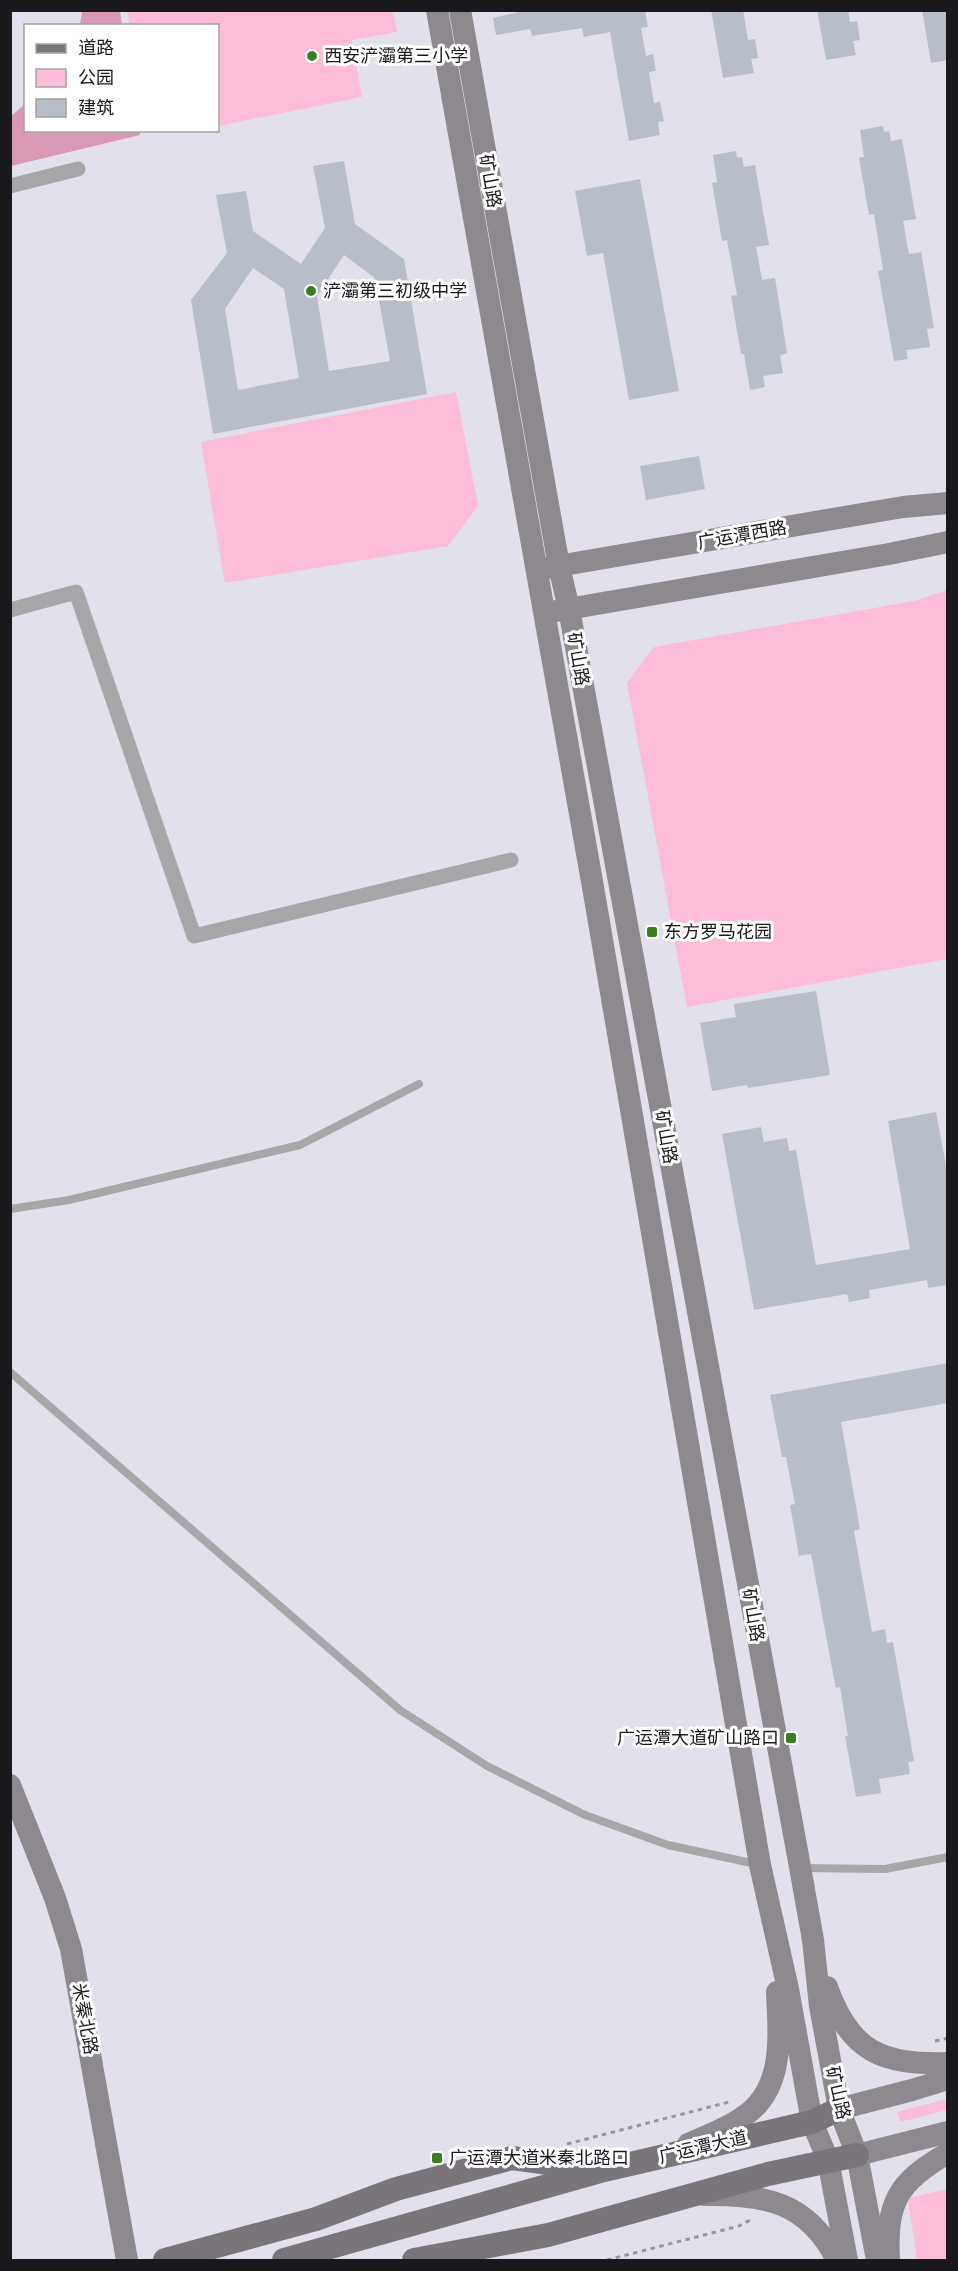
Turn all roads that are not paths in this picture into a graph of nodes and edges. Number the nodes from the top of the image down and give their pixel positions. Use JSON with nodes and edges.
{"nodes":[{"id":1,"x":437,"y":10,"type":"edge"},
{"id":2,"x":460,"y":10,"type":"edge"},
{"id":3,"x":78,"y":169,"type":"dead end"},
{"id":4,"x":10,"y":186,"type":"edge"},
{"id":5,"x":948,"y":503,"type":"edge"},
{"id":6,"x":948,"y":542,"type":"edge"},
{"id":7,"x":559,"y":566,"type":"junction"},
{"id":8,"x":536,"y":570,"type":"junction"},
{"id":9,"x":569,"y":609,"type":"junction"},
{"id":10,"x":10,"y":610,"type":"edge"},
{"id":11,"x":543,"y":614,"type":"junction"},
{"id":12,"x":511,"y":860,"type":"dead end"},
{"id":13,"x":419,"y":1084,"type":"dead end"},
{"id":14,"x":10,"y":1209,"type":"edge"},
{"id":15,"x":10,"y":1372,"type":"edge"},
{"id":16,"x":10,"y":1785,"type":"edge"},
{"id":17,"x":948,"y":1857,"type":"edge"},
{"id":18,"x":760,"y":1865,"type":"junction"},
{"id":19,"x":800,"y":1868,"type":"junction"},
{"id":20,"x":774,"y":1931,"type":"junction"},
{"id":21,"x":813,"y":1940,"type":"junction"},
{"id":22,"x":948,"y":2062,"type":"edge"},
{"id":23,"x":948,"y":2079,"type":"edge"},
{"id":24,"x":839,"y":2109,"type":"junction"},
{"id":25,"x":812,"y":2122,"type":"junction"},
{"id":26,"x":948,"y":2132,"type":"edge"},
{"id":27,"x":948,"y":2153,"type":"edge"},
{"id":28,"x":857,"y":2155,"type":"junction"},
{"id":29,"x":656,"y":2158,"type":"junction"},
{"id":30,"x":828,"y":2160,"type":"junction"},
{"id":31,"x":604,"y":2170,"type":"junction"},
{"id":32,"x":691,"y":2196,"type":"junction"},
{"id":33,"x":127,"y":2260,"type":"edge"},
{"id":34,"x":165,"y":2260,"type":"edge"},
{"id":35,"x":284,"y":2260,"type":"edge"},
{"id":36,"x":414,"y":2260,"type":"edge"},
{"id":37,"x":837,"y":2260,"type":"edge"},
{"id":38,"x":847,"y":2260,"type":"edge"},
{"id":39,"x":877,"y":2260,"type":"edge"},
{"id":40,"x":889,"y":2260,"type":"edge"}],
"edges":[{"from":1,"to":8,"type":"main road","name":"矿山路"},
{"from":2,"to":7,"type":"main road","name":"矿山路"},
{"from":3,"to":4,"type":"street"},
{"from":5,"to":7,"type":"main road","name":"广运潭西路"},
{"from":6,"to":9,"type":"main road"},
{"from":7,"to":8,"type":"main road","name":"广运潭西路"},
{"from":7,"to":9,"type":"main road","name":"矿山路"},
{"from":8,"to":11,"type":"main road","name":"矿山路"},
{"from":9,"to":11,"type":"main road"},
{"from":9,"to":19,"type":"main road","name":"矿山路"},
{"from":10,"to":12,"type":"street"},
{"from":11,"to":18,"type":"main road","name":"矿山路"},
{"from":13,"to":14,"type":"lane"},
{"from":15,"to":18,"type":"lane"},
{"from":16,"to":33,"type":"main road","name":"米秦北路"},
{"from":17,"to":19,"type":"lane"},
{"from":18,"to":20,"type":"main road","name":"矿山路"},
{"from":19,"to":21,"type":"main road","name":"矿山路"},
{"from":20,"to":25,"type":"main road","name":"矿山路"},
{"from":20,"to":29,"type":"main road"},
{"from":21,"to":22,"type":"main road"},
{"from":21,"to":24,"type":"main road","name":"矿山路"},
{"from":23,"to":24,"type":"main road","name":"广运潭大道"},
{"from":24,"to":25,"type":"main road","name":"广运潭大道"},
{"from":24,"to":28,"type":"main road","name":"矿山路"},
{"from":25,"to":29,"type":"main road","name":"广运潭大道"},
{"from":25,"to":30,"type":"main road","name":"矿山路"},
{"from":26,"to":28,"type":"main road"},
{"from":27,"to":40,"type":"main road"},
{"from":28,"to":30,"type":"main road"},
{"from":28,"to":39,"type":"main road","name":"矿山路"},
{"from":29,"to":31,"type":"main road","name":"广运潭大道"},
{"from":30,"to":32,"type":"main road"},
{"from":30,"to":38,"type":"main road","name":"矿山路"},
{"from":31,"to":34,"type":"main road"},
{"from":31,"to":35,"type":"main road","name":"广运潭大道"},
{"from":32,"to":36,"type":"main road"},
{"from":32,"to":37,"type":"main road"}]}
